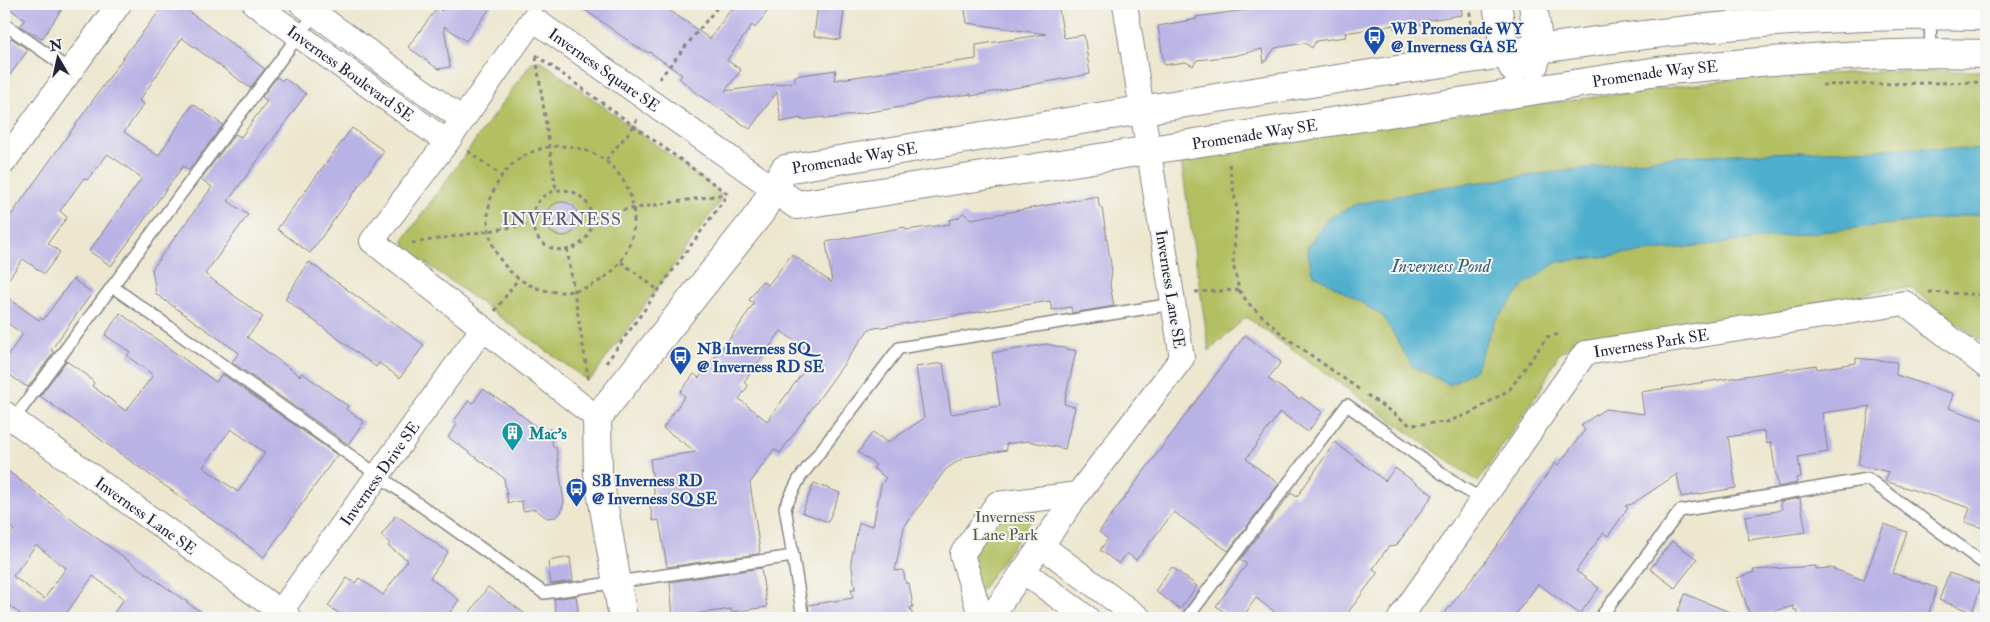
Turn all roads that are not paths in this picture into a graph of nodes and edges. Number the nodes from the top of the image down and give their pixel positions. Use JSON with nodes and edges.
{"nodes":[{"id":1,"x":119,"y":4,"type":"edge"},
{"id":2,"x":255,"y":4,"type":"edge"},
{"id":3,"x":1125,"y":4,"type":"edge"},
{"id":4,"x":1497,"y":4,"type":"edge"},
{"id":5,"x":1533,"y":4,"type":"edge"},
{"id":6,"x":313,"y":7,"type":"edge"},
{"id":7,"x":1930,"y":9,"type":"edge"},
{"id":8,"x":1986,"y":16,"type":"edge"},
{"id":9,"x":4,"y":24,"type":"edge"},
{"id":10,"x":297,"y":34,"type":"junction"},
{"id":11,"x":1539,"y":48,"type":"junction"},
{"id":12,"x":1932,"y":52,"type":"junction"},
{"id":13,"x":1505,"y":53,"type":"junction"},
{"id":14,"x":1986,"y":54,"type":"edge"},
{"id":15,"x":70,"y":70,"type":"junction"},
{"id":16,"x":1526,"y":90,"type":"junction"},
{"id":17,"x":1142,"y":111,"type":"junction"},
{"id":18,"x":462,"y":119,"type":"junction"},
{"id":19,"x":456,"y":146,"type":"junction"},
{"id":20,"x":1148,"y":151,"type":"junction"},
{"id":21,"x":4,"y":162,"type":"edge"},
{"id":22,"x":774,"y":190,"type":"junction"},
{"id":23,"x":113,"y":287,"type":"junction"},
{"id":24,"x":1181,"y":298,"type":"junction"},
{"id":25,"x":491,"y":316,"type":"junction"},
{"id":26,"x":1986,"y":366,"type":"edge"},
{"id":27,"x":8,"y":417,"type":"edge"},
{"id":28,"x":597,"y":418,"type":"junction"},
{"id":29,"x":377,"y":476,"type":"junction"},
{"id":30,"x":1078,"y":494,"type":"junction"},
{"id":31,"x":1482,"y":499,"type":"junction"},
{"id":32,"x":1042,"y":546,"type":"junction"},
{"id":33,"x":793,"y":556,"type":"junction"},
{"id":34,"x":1986,"y":565,"type":"edge"},
{"id":35,"x":1024,"y":571,"type":"junction"},
{"id":36,"x":617,"y":583,"type":"junction"},
{"id":37,"x":282,"y":616,"type":"edge"},
{"id":38,"x":623,"y":618,"type":"edge"},
{"id":39,"x":803,"y":618,"type":"edge"},
{"id":40,"x":981,"y":618,"type":"edge"},
{"id":41,"x":990,"y":618,"type":"edge"},
{"id":42,"x":1087,"y":618,"type":"edge"},
{"id":43,"x":1138,"y":618,"type":"edge"},
{"id":44,"x":1187,"y":618,"type":"edge"},
{"id":45,"x":1400,"y":618,"type":"edge"},
{"id":46,"x":1600,"y":618,"type":"edge"}],
"edges":[{"from":1,"to":15,"type":"street"},
{"from":2,"to":10,"type":"street","name":"Inverness Boulevard SE"},
{"from":3,"to":17,"type":"street","name":"Inverness Lane SE"},
{"from":4,"to":13,"type":"street"},
{"from":5,"to":11,"type":"street"},
{"from":6,"to":10,"type":"lane"},
{"from":6,"to":18,"type":"street","name":"Inverness Boulevard SE"},
{"from":7,"to":8,"type":"street","name":"Promenade Way SE"},
{"from":7,"to":11,"type":"street","name":"Promenade Way SE"},
{"from":7,"to":12,"type":"lane"},
{"from":9,"to":15,"type":"lane"},
{"from":10,"to":19,"type":"street","name":"Inverness Boulevard SE"},
{"from":10,"to":23,"type":"lane"},
{"from":11,"to":13,"type":"street","name":"Promenade Way SE"},
{"from":11,"to":16,"type":"street"},
{"from":12,"to":14,"type":"street","name":"Promenade Way SE"},
{"from":12,"to":16,"type":"street","name":"Promenade Way SE"},
{"from":13,"to":16,"type":"street"},
{"from":13,"to":17,"type":"street","name":"Promenade Way SE"},
{"from":15,"to":21,"type":"street"},
{"from":16,"to":20,"type":"street","name":"Promenade Way SE"},
{"from":17,"to":20,"type":"street","name":"Inverness Lane SE"},
{"from":17,"to":22,"type":"street","name":"Promenade Way SE"},
{"from":18,"to":19,"type":"street","name":"Inverness Square SE"},
{"from":18,"to":22,"type":"street","name":"Inverness Square SE"},
{"from":19,"to":25,"type":"street","name":"Inverness Square SE"},
{"from":20,"to":22,"type":"street","name":"Promenade Way SE"},
{"from":20,"to":24,"type":"street","name":"Inverness Lane SE"},
{"from":22,"to":28,"type":"street"},
{"from":23,"to":27,"type":"lane"},
{"from":23,"to":29,"type":"lane"},
{"from":24,"to":30,"type":"street","name":"Inverness Lane SE"},
{"from":24,"to":33,"type":"lane"},
{"from":25,"to":28,"type":"street","name":"Inverness Square SE"},
{"from":25,"to":29,"type":"street","name":"Inverness Drive SE"},
{"from":26,"to":31,"type":"street","name":"Inverness Park SE"},
{"from":27,"to":37,"type":"street","name":"Inverness Lane SE"},
{"from":28,"to":36,"type":"street"},
{"from":29,"to":36,"type":"lane"},
{"from":29,"to":37,"type":"street","name":"Inverness Drive SE"},
{"from":30,"to":32,"type":"street","name":"Inverness Lane SE"},
{"from":30,"to":40,"type":"street"},
{"from":31,"to":44,"type":"lane"},
{"from":31,"to":45,"type":"street","name":"Inverness Park SE"},
{"from":32,"to":35,"type":"street","name":"Inverness Lane SE"},
{"from":32,"to":43,"type":"street"},
{"from":33,"to":36,"type":"lane"},
{"from":33,"to":39,"type":"lane"},
{"from":34,"to":46,"type":"lane"},
{"from":35,"to":41,"type":"street","name":"Inverness Lane SE"},
{"from":35,"to":42,"type":"street"},
{"from":36,"to":38,"type":"street"}]}
